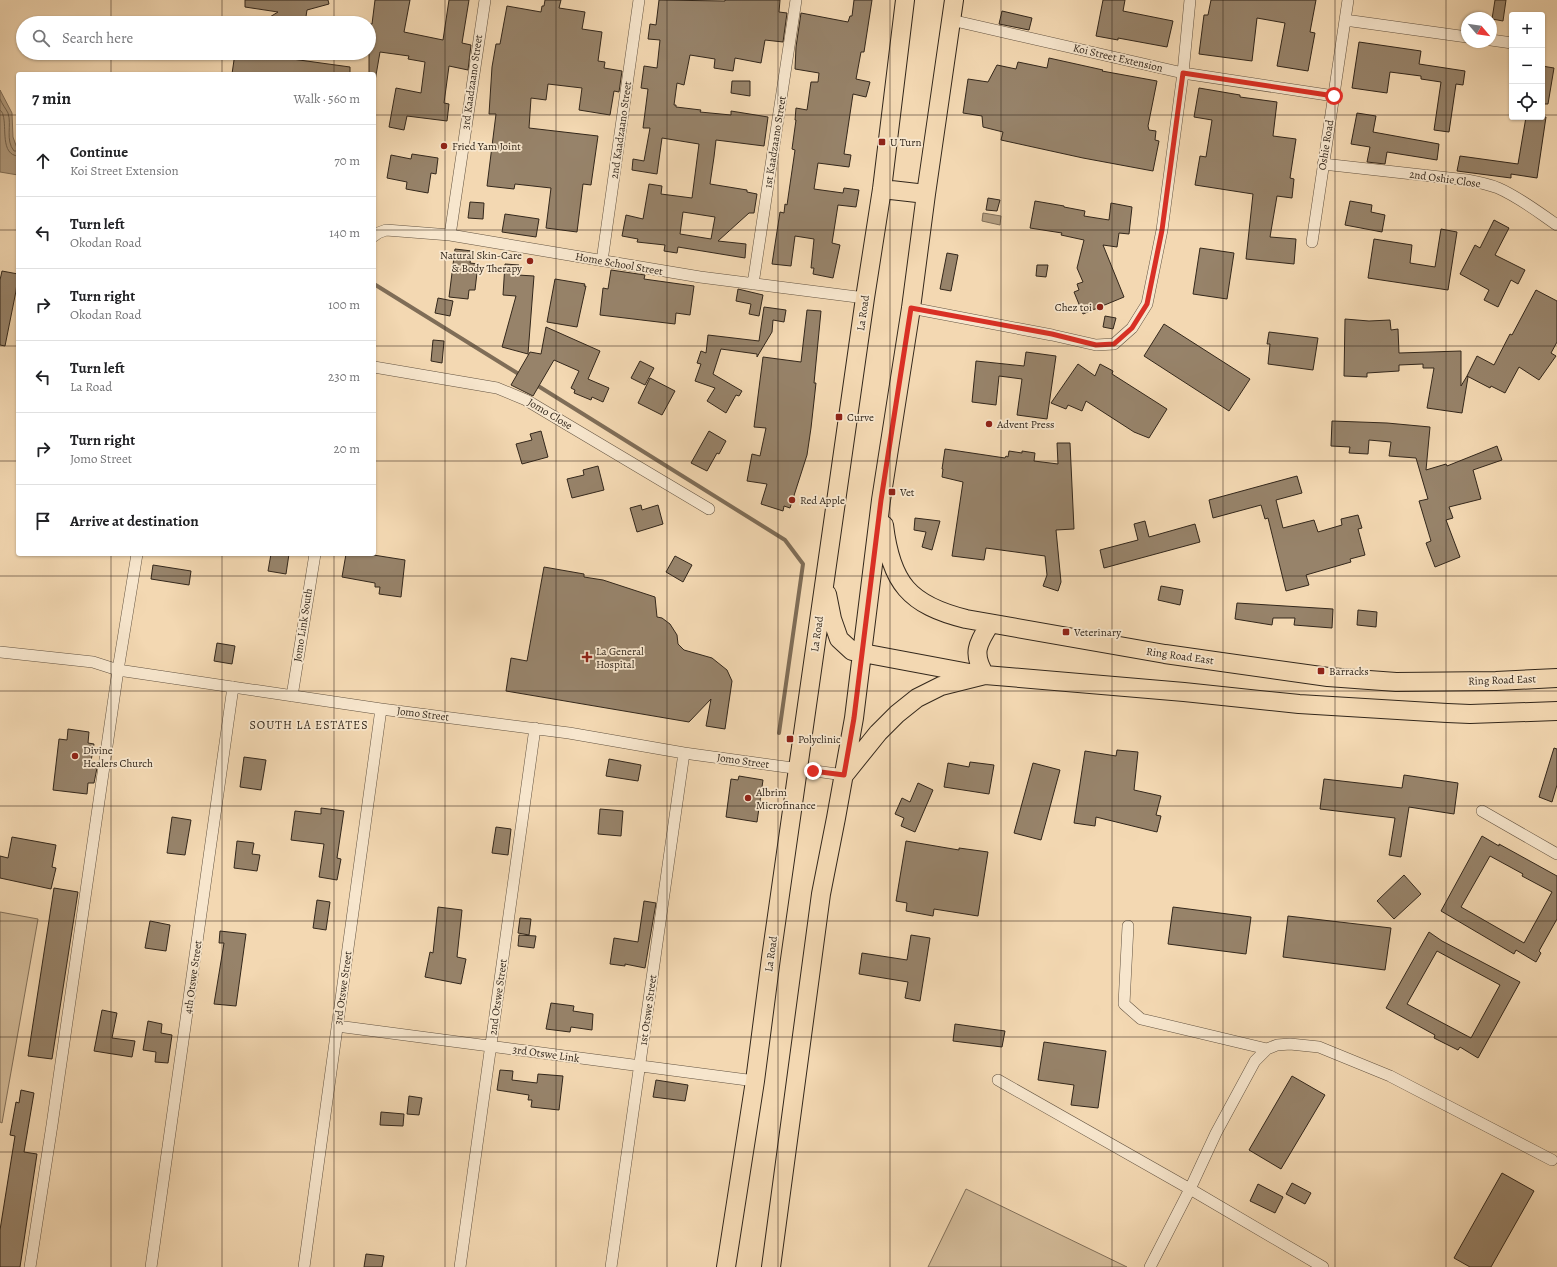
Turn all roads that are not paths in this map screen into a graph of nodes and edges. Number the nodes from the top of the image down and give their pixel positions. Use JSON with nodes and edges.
{"nodes":[{"id":1,"x":485,"y":0,"type":"edge"},
{"id":2,"x":639,"y":0,"type":"edge"},
{"id":3,"x":796,"y":0,"type":"edge"},
{"id":4,"x":905,"y":0,"type":"edge"},
{"id":5,"x":954,"y":0,"type":"edge"},
{"id":6,"x":1190,"y":0,"type":"edge"},
{"id":7,"x":1348,"y":0,"type":"edge"},
{"id":8,"x":951,"y":20,"type":"junction"},
{"id":9,"x":1345,"y":20,"type":"junction"},
{"id":10,"x":1461,"y":36,"type":"edge"},
{"id":11,"x":1497,"y":41,"type":"edge"},
{"id":12,"x":1509,"y":43,"type":"edge"},
{"id":13,"x":1183,"y":73,"type":"junction"},
{"id":14,"x":1334,"y":96,"type":"junction"},
{"id":15,"x":1323,"y":164,"type":"junction"},
{"id":16,"x":882,"y":188,"type":"junction"},
{"id":17,"x":926,"y":194,"type":"junction"},
{"id":18,"x":1557,"y":225,"type":"edge"},
{"id":19,"x":376,"y":234,"type":"edge"},
{"id":20,"x":450,"y":235,"type":"junction"},
{"id":21,"x":1312,"y":242,"type":"dead end"},
{"id":22,"x":602,"y":261,"type":"junction"},
{"id":23,"x":753,"y":284,"type":"junction"},
{"id":24,"x":865,"y":298,"type":"junction"},
{"id":25,"x":911,"y":308,"type":"junction"},
{"id":26,"x":376,"y":368,"type":"edge"},
{"id":27,"x":881,"y":500,"type":"junction"},
{"id":28,"x":709,"y":509,"type":"dead end"},
{"id":29,"x":137,"y":556,"type":"edge"},
{"id":30,"x":315,"y":556,"type":"edge"},
{"id":31,"x":824,"y":583,"type":"junction"},
{"id":32,"x":990,"y":624,"type":"junction"},
{"id":33,"x":0,"y":652,"type":"edge"},
{"id":34,"x":862,"y":652,"type":"junction"},
{"id":35,"x":118,"y":670,"type":"junction"},
{"id":36,"x":985,"y":675,"type":"junction"},
{"id":37,"x":1557,"y":678,"type":"edge"},
{"id":38,"x":233,"y":688,"type":"junction"},
{"id":39,"x":292,"y":696,"type":"junction"},
{"id":40,"x":381,"y":709,"type":"junction"},
{"id":41,"x":1557,"y":711,"type":"edge"},
{"id":42,"x":535,"y":728,"type":"junction"},
{"id":43,"x":684,"y":752,"type":"junction"},
{"id":44,"x":798,"y":769,"type":"junction"},
{"id":45,"x":844,"y":775,"type":"junction"},
{"id":46,"x":1482,"y":811,"type":"dead end"},
{"id":47,"x":1557,"y":854,"type":"edge"},
{"id":48,"x":1128,"y":926,"type":"dead end"},
{"id":49,"x":337,"y":1026,"type":"junction"},
{"id":50,"x":491,"y":1046,"type":"junction"},
{"id":51,"x":1267,"y":1049,"type":"junction"},
{"id":52,"x":640,"y":1066,"type":"junction"},
{"id":53,"x":998,"y":1080,"type":"dead end"},
{"id":54,"x":755,"y":1081,"type":"junction"},
{"id":55,"x":1552,"y":1160,"type":"dead end"},
{"id":56,"x":1190,"y":1189,"type":"junction"},
{"id":57,"x":30,"y":1267,"type":"edge"},
{"id":58,"x":151,"y":1267,"type":"edge"},
{"id":59,"x":304,"y":1267,"type":"edge"},
{"id":60,"x":460,"y":1267,"type":"edge"},
{"id":61,"x":611,"y":1267,"type":"edge"},
{"id":62,"x":726,"y":1267,"type":"edge"},
{"id":63,"x":771,"y":1267,"type":"edge"},
{"id":64,"x":1150,"y":1267,"type":"edge"},
{"id":65,"x":1323,"y":1267,"type":"edge"}],
"edges":[{"from":1,"to":20,"type":"street","name":"3rd Kaadzaano Street"},
{"from":2,"to":22,"type":"street","name":"2nd Kaadzaano Street"},
{"from":3,"to":23,"type":"street","name":"1st Kaadzaano Street"},
{"from":4,"to":16,"type":"main road","name":"La Road"},
{"from":5,"to":8,"type":"main road"},
{"from":6,"to":13,"type":"street"},
{"from":7,"to":9,"type":"street","name":"Oshie Road"},
{"from":8,"to":13,"type":"street","name":"Koi Street Extension"},
{"from":8,"to":17,"type":"main road"},
{"from":9,"to":10,"type":"street"},
{"from":9,"to":14,"type":"street","name":"Oshie Road"},
{"from":11,"to":12,"type":"street"},
{"from":13,"to":14,"type":"street","name":"Koi Street Extension"},
{"from":13,"to":25,"type":"street"},
{"from":14,"to":15,"type":"street","name":"Oshie Road"},
{"from":15,"to":18,"type":"street","name":"2nd Oshie Close"},
{"from":15,"to":21,"type":"street","name":"Oshie Road"},
{"from":16,"to":17,"type":"main road"},
{"from":16,"to":24,"type":"main road","name":"La Road"},
{"from":17,"to":25,"type":"main road"},
{"from":19,"to":20,"type":"street","name":"Home School Street"},
{"from":20,"to":22,"type":"street","name":"Home School Street"},
{"from":22,"to":23,"type":"street","name":"Home School Street"},
{"from":23,"to":24,"type":"street","name":"Home School Street"},
{"from":24,"to":31,"type":"main road","name":"La Road"},
{"from":25,"to":27,"type":"main road"},
{"from":26,"to":28,"type":"street","name":"Jomo Close"},
{"from":27,"to":32,"type":"main road","name":"Ring Road East"},
{"from":27,"to":34,"type":"main road"},
{"from":29,"to":35,"type":"street"},
{"from":30,"to":39,"type":"street","name":"Jomo Link South"},
{"from":31,"to":34,"type":"main road"},
{"from":31,"to":44,"type":"main road","name":"La Road"},
{"from":32,"to":36,"type":"main road"},
{"from":32,"to":37,"type":"main road","name":"Ring Road East"},
{"from":33,"to":35,"type":"street","name":"Jomo Street"},
{"from":34,"to":36,"type":"main road"},
{"from":34,"to":45,"type":"main road"},
{"from":35,"to":38,"type":"street","name":"Jomo Street"},
{"from":35,"to":57,"type":"street"},
{"from":36,"to":41,"type":"main road"},
{"from":36,"to":45,"type":"main road"},
{"from":38,"to":39,"type":"street","name":"Jomo Street"},
{"from":38,"to":58,"type":"street","name":"4th Otswe Street"},
{"from":39,"to":40,"type":"street","name":"Jomo Street"},
{"from":40,"to":42,"type":"street","name":"Jomo Street"},
{"from":40,"to":49,"type":"street","name":"3rd Otswe Street"},
{"from":42,"to":43,"type":"street","name":"Jomo Street"},
{"from":42,"to":50,"type":"street","name":"2nd Otswe Street"},
{"from":43,"to":44,"type":"street","name":"Jomo Street"},
{"from":43,"to":52,"type":"street","name":"1st Otswe Street"},
{"from":44,"to":45,"type":"street","name":"Jomo Street"},
{"from":44,"to":54,"type":"main road","name":"La Road"},
{"from":45,"to":63,"type":"main road"},
{"from":46,"to":47,"type":"street"},
{"from":48,"to":51,"type":"street"},
{"from":49,"to":50,"type":"street","name":"3rd Otswe Link"},
{"from":49,"to":59,"type":"street","name":"3rd Otswe Street"},
{"from":50,"to":52,"type":"street","name":"3rd Otswe Link"},
{"from":50,"to":60,"type":"street","name":"2nd Otswe Street"},
{"from":51,"to":55,"type":"street"},
{"from":51,"to":56,"type":"street"},
{"from":52,"to":54,"type":"street","name":"3rd Otswe Link"},
{"from":52,"to":61,"type":"street","name":"1st Otswe Street"},
{"from":53,"to":56,"type":"street"},
{"from":54,"to":62,"type":"main road","name":"La Road"},
{"from":56,"to":64,"type":"street"},
{"from":56,"to":65,"type":"street"}]}
